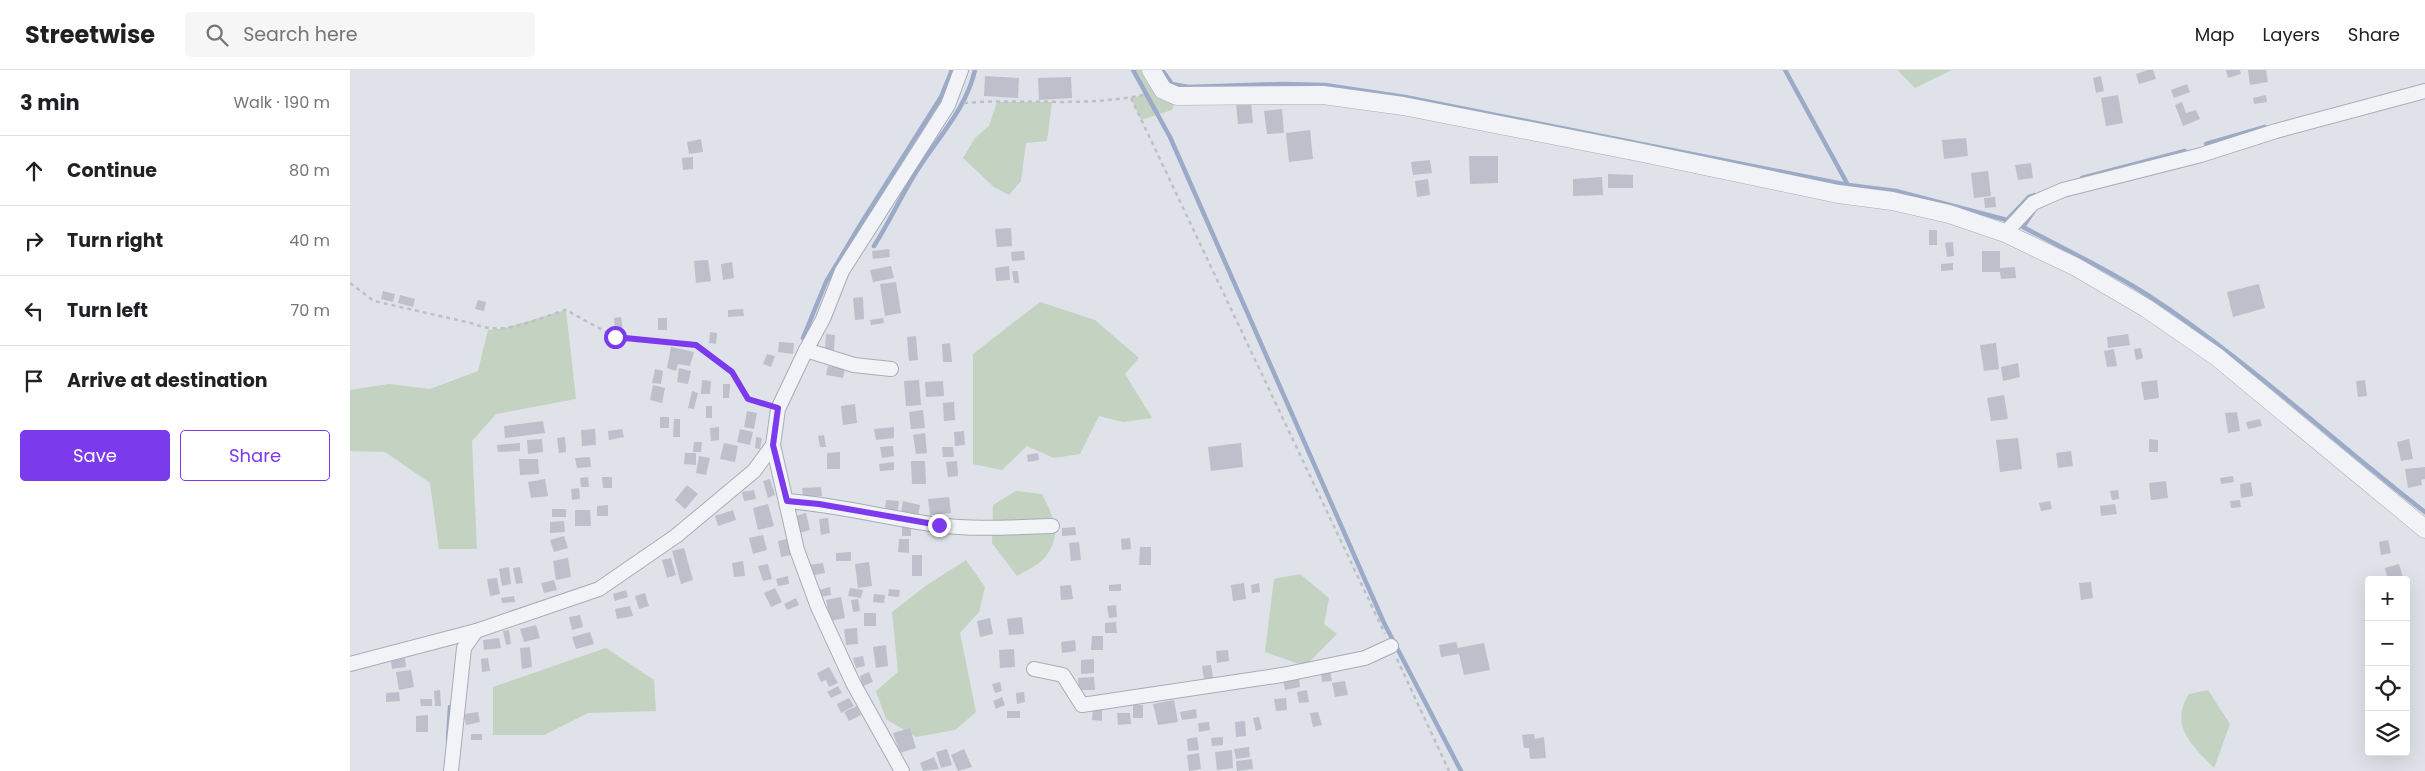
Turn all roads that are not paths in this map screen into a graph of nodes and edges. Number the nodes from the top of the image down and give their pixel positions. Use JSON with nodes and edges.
{"nodes":[{"id":1,"x":961,"y":70,"type":"edge"},
{"id":2,"x":1151,"y":70,"type":"edge"},
{"id":3,"x":2425,"y":91,"type":"edge"},
{"id":4,"x":2005,"y":233,"type":"junction"},
{"id":5,"x":806,"y":350,"type":"junction"},
{"id":6,"x":891,"y":369,"type":"dead end"},
{"id":7,"x":773,"y":445,"type":"junction"},
{"id":8,"x":787,"y":501,"type":"junction"},
{"id":9,"x":1052,"y":526,"type":"dead end"},
{"id":10,"x":2425,"y":529,"type":"edge"},
{"id":11,"x":476,"y":631,"type":"junction"},
{"id":12,"x":1391,"y":646,"type":"road end"},
{"id":13,"x":350,"y":664,"type":"edge"},
{"id":14,"x":1034,"y":669,"type":"dead end"},
{"id":15,"x":452,"y":771,"type":"edge"},
{"id":16,"x":902,"y":771,"type":"edge"}],
"edges":[{"from":1,"to":5,"type":"street"},
{"from":2,"to":4,"type":"street"},
{"from":3,"to":4,"type":"street"},
{"from":4,"to":10,"type":"street"},
{"from":5,"to":6,"type":"street"},
{"from":5,"to":7,"type":"street"},
{"from":7,"to":8,"type":"street"},
{"from":7,"to":11,"type":"street"},
{"from":8,"to":9,"type":"street"},
{"from":8,"to":16,"type":"street"},
{"from":11,"to":13,"type":"street"},
{"from":11,"to":15,"type":"street"},
{"from":12,"to":14,"type":"street"}]}
